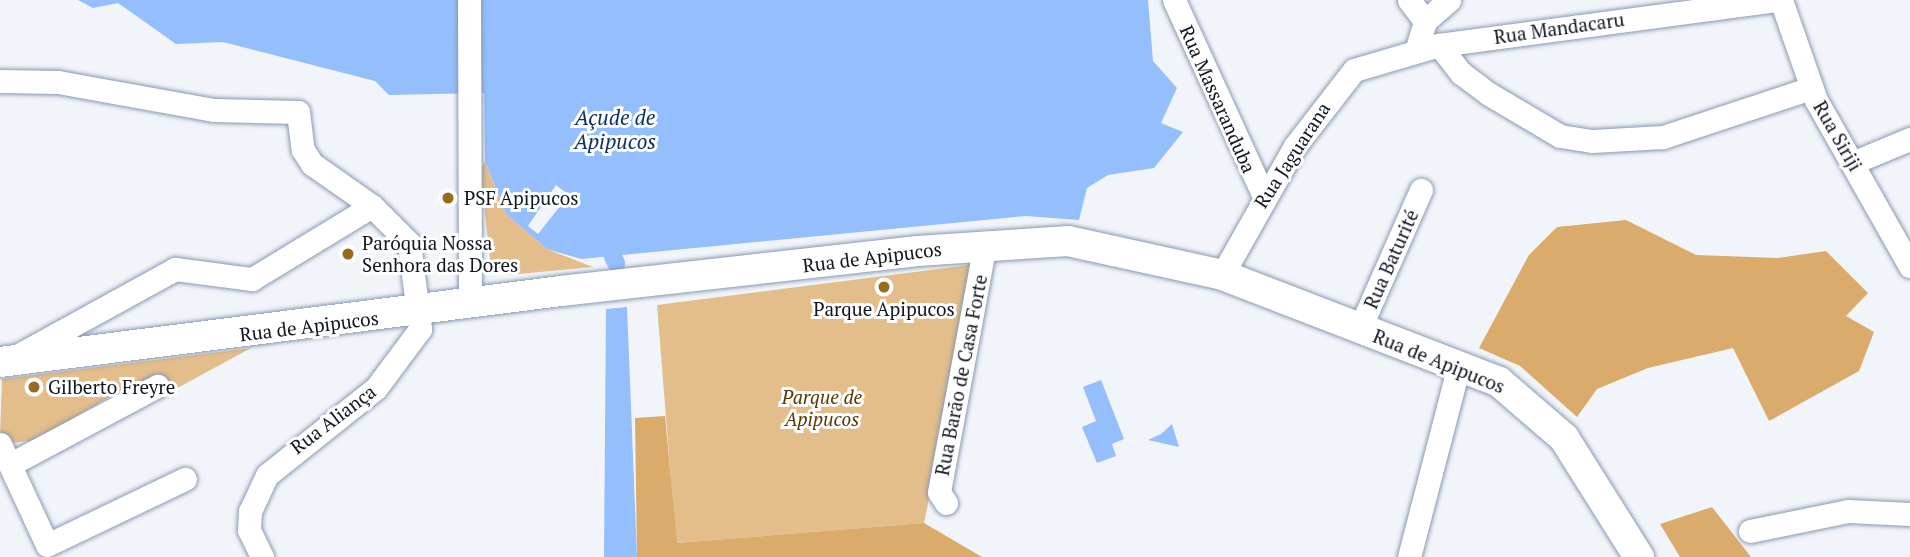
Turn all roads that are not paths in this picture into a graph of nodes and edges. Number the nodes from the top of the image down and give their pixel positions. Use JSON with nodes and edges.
{"nodes":[{"id":1,"x":469,"y":0,"type":"edge"},
{"id":2,"x":1174,"y":0,"type":"edge"},
{"id":3,"x":1409,"y":0,"type":"edge"},
{"id":4,"x":1448,"y":0,"type":"edge"},
{"id":5,"x":1779,"y":0,"type":"edge"},
{"id":6,"x":1753,"y":1,"type":"edge"},
{"id":7,"x":1425,"y":21,"type":"junction"},
{"id":8,"x":1440,"y":45,"type":"junction"},
{"id":9,"x":1416,"y":51,"type":"junction"},
{"id":10,"x":1384,"y":59,"type":"joint"},
{"id":11,"x":0,"y":82,"type":"edge"},
{"id":12,"x":1811,"y":88,"type":"junction"},
{"id":13,"x":1910,"y":139,"type":"edge"},
{"id":14,"x":1852,"y":163,"type":"junction"},
{"id":15,"x":1421,"y":190,"type":"dead end"},
{"id":16,"x":1264,"y":197,"type":"junction"},
{"id":17,"x":372,"y":206,"type":"junction"},
{"id":18,"x":985,"y":245,"type":"junction"},
{"id":19,"x":1910,"y":265,"type":"edge"},
{"id":20,"x":1222,"y":275,"type":"junction"},
{"id":21,"x":470,"y":305,"type":"junction"},
{"id":22,"x":422,"y":311,"type":"junction"},
{"id":23,"x":1360,"y":328,"type":"junction"},
{"id":24,"x":5,"y":361,"type":"edge"},
{"id":25,"x":1459,"y":365,"type":"junction"},
{"id":26,"x":157,"y":386,"type":"dead end"},
{"id":27,"x":5,"y":454,"type":"edge"},
{"id":28,"x":185,"y":479,"type":"dead end"},
{"id":29,"x":946,"y":503,"type":"dead end"},
{"id":30,"x":1910,"y":514,"type":"edge"},
{"id":31,"x":1751,"y":531,"type":"dead end"},
{"id":32,"x":262,"y":557,"type":"edge"},
{"id":33,"x":1409,"y":557,"type":"edge"},
{"id":34,"x":1640,"y":557,"type":"edge"}],
"edges":[{"from":1,"to":21,"type":"street"},
{"from":2,"to":16,"type":"street","name":"Rua Massaranduba"},
{"from":3,"to":7,"type":"street"},
{"from":4,"to":7,"type":"street"},
{"from":5,"to":6,"type":"street","name":"Rua Mandacaru"},
{"from":5,"to":12,"type":"street","name":"Rua Siriji"},
{"from":6,"to":8,"type":"street","name":"Rua Mandacaru"},
{"from":7,"to":9,"type":"street"},
{"from":8,"to":9,"type":"street","name":"Rua Mandacaru"},
{"from":8,"to":12,"type":"street"},
{"from":9,"to":10,"type":"street","name":"Rua Mandacaru"},
{"from":10,"to":16,"type":"street","name":"Rua Jaguarana"},
{"from":11,"to":17,"type":"street"},
{"from":12,"to":14,"type":"street","name":"Rua Siriji"},
{"from":13,"to":14,"type":"street"},
{"from":14,"to":19,"type":"street","name":"Rua Siriji"},
{"from":15,"to":23,"type":"street","name":"Rua Baturité"},
{"from":16,"to":20,"type":"street","name":"Rua Jaguarana"},
{"from":17,"to":22,"type":"street"},
{"from":17,"to":24,"type":"street"},
{"from":18,"to":20,"type":"main road","name":"Rua de Apipucos"},
{"from":18,"to":21,"type":"main road","name":"Rua de Apipucos"},
{"from":18,"to":29,"type":"street","name":"Rua Barão de Casa Forte"},
{"from":20,"to":23,"type":"main road","name":"Rua de Apipucos"},
{"from":21,"to":22,"type":"main road","name":"Rua de Apipucos"},
{"from":22,"to":24,"type":"main road","name":"Rua de Apipucos"},
{"from":22,"to":32,"type":"street","name":"Rua Aliança"},
{"from":23,"to":25,"type":"main road","name":"Rua de Apipucos"},
{"from":25,"to":33,"type":"street"},
{"from":25,"to":34,"type":"main road","name":"Rua de Apipucos"},
{"from":26,"to":27,"type":"street"},
{"from":27,"to":28,"type":"street"},
{"from":30,"to":31,"type":"street"}]}
